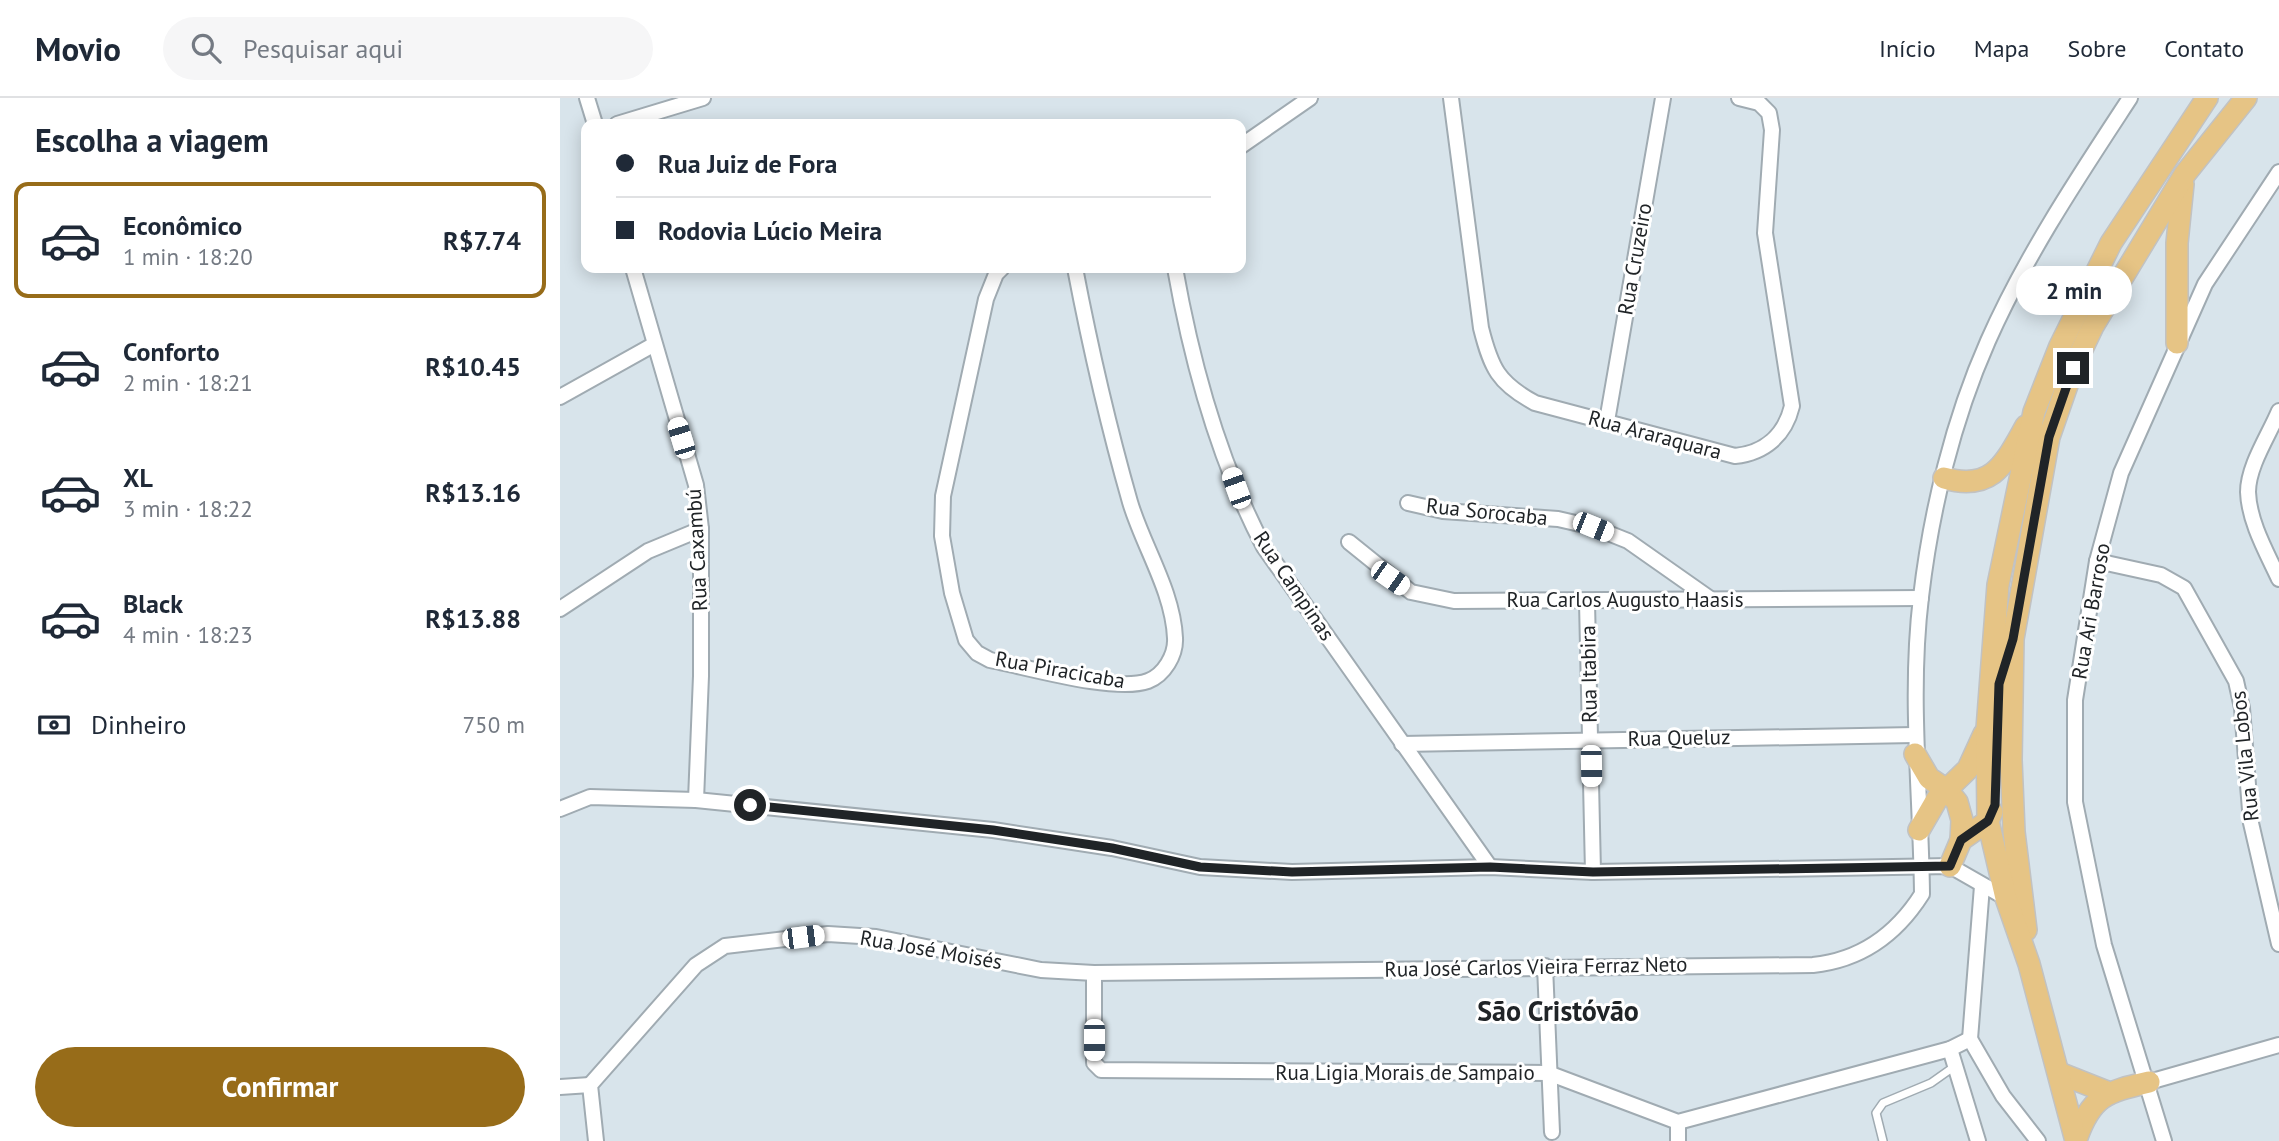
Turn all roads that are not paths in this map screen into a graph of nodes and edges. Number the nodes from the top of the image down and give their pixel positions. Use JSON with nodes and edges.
{"nodes":[{"id":1,"x":586,"y":98,"type":"edge"},
{"id":2,"x":703,"y":98,"type":"edge"},
{"id":3,"x":1310,"y":98,"type":"edge"},
{"id":4,"x":1451,"y":98,"type":"edge"},
{"id":5,"x":1663,"y":98,"type":"edge"},
{"id":6,"x":1739,"y":98,"type":"edge"},
{"id":7,"x":2130,"y":98,"type":"edge"},
{"id":8,"x":2191,"y":98,"type":"edge"},
{"id":9,"x":2207,"y":98,"type":"edge"},
{"id":10,"x":2246,"y":98,"type":"edge"},
{"id":11,"x":593,"y":119,"type":"edge"},
{"id":12,"x":634,"y":119,"type":"edge"},
{"id":13,"x":1246,"y":143,"type":"edge"},
{"id":14,"x":2159,"y":166,"type":"junction"},
{"id":15,"x":2279,"y":172,"type":"edge"},
{"id":16,"x":2185,"y":174,"type":"junction"},
{"id":17,"x":634,"y":273,"type":"edge"},
{"id":18,"x":997,"y":273,"type":"edge"},
{"id":19,"x":1076,"y":273,"type":"edge"},
{"id":20,"x":1176,"y":273,"type":"edge"},
{"id":21,"x":2177,"y":343,"type":"junction"},
{"id":22,"x":653,"y":345,"type":"junction"},
{"id":23,"x":560,"y":397,"type":"edge"},
{"id":24,"x":2279,"y":411,"type":"edge"},
{"id":25,"x":2034,"y":412,"type":"junction"},
{"id":26,"x":1607,"y":421,"type":"junction"},
{"id":27,"x":1944,"y":478,"type":"junction"},
{"id":28,"x":1408,"y":503,"type":"dead end"},
{"id":29,"x":701,"y":529,"type":"junction"},
{"id":30,"x":1349,"y":542,"type":"dead end"},
{"id":31,"x":2097,"y":561,"type":"junction"},
{"id":32,"x":2279,"y":579,"type":"edge"},
{"id":33,"x":1920,"y":598,"type":"junction"},
{"id":34,"x":1712,"y":600,"type":"junction"},
{"id":35,"x":1587,"y":601,"type":"junction"},
{"id":36,"x":560,"y":609,"type":"edge"},
{"id":37,"x":2013,"y":639,"type":"junction"},
{"id":38,"x":1987,"y":729,"type":"junction"},
{"id":39,"x":1591,"y":740,"type":"junction"},
{"id":40,"x":1402,"y":744,"type":"junction"},
{"id":41,"x":1915,"y":744,"type":"junction"},
{"id":42,"x":1948,"y":791,"type":"junction"},
{"id":43,"x":696,"y":800,"type":"junction"},
{"id":44,"x":560,"y":809,"type":"edge"},
{"id":45,"x":1988,"y":821,"type":"junction"},
{"id":46,"x":1919,"y":830,"type":"junction"},
{"id":47,"x":1961,"y":840,"type":"junction"},
{"id":48,"x":1921,"y":865,"type":"junction"},
{"id":49,"x":1950,"y":866,"type":"junction"},
{"id":50,"x":1490,"y":867,"type":"junction"},
{"id":51,"x":1593,"y":872,"type":"junction"},
{"id":52,"x":1982,"y":886,"type":"junction"},
{"id":53,"x":2006,"y":898,"type":"junction"},
{"id":54,"x":2279,"y":944,"type":"edge"},
{"id":55,"x":2029,"y":964,"type":"junction"},
{"id":56,"x":1545,"y":966,"type":"junction"},
{"id":57,"x":1094,"y":973,"type":"junction"},
{"id":58,"x":1970,"y":1039,"type":"junction"},
{"id":59,"x":2279,"y":1045,"type":"edge"},
{"id":60,"x":1950,"y":1049,"type":"junction"},
{"id":61,"x":1955,"y":1066,"type":"junction"},
{"id":62,"x":1548,"y":1073,"type":"junction"},
{"id":63,"x":2059,"y":1073,"type":"junction"},
{"id":64,"x":2149,"y":1082,"type":"junction"},
{"id":65,"x":590,"y":1085,"type":"junction"},
{"id":66,"x":560,"y":1087,"type":"edge"},
{"id":67,"x":2107,"y":1092,"type":"junction"},
{"id":68,"x":1678,"y":1122,"type":"junction"},
{"id":69,"x":1552,"y":1132,"type":"dead end"},
{"id":70,"x":596,"y":1141,"type":"edge"},
{"id":71,"x":1678,"y":1141,"type":"edge"},
{"id":72,"x":1883,"y":1141,"type":"edge"},
{"id":73,"x":1978,"y":1141,"type":"edge"},
{"id":74,"x":2038,"y":1141,"type":"edge"},
{"id":75,"x":2076,"y":1141,"type":"edge"},
{"id":76,"x":2164,"y":1141,"type":"edge"}],
"edges":[{"from":1,"to":11,"type":"street"},
{"from":2,"to":12,"type":"street"},
{"from":3,"to":13,"type":"street"},
{"from":4,"to":26,"type":"street","name":"Rua Araraquara"},
{"from":5,"to":26,"type":"street","name":"Rua Cruzeiro"},
{"from":6,"to":26,"type":"street","name":"Rua Araraquara"},
{"from":7,"to":27,"type":"street","name":"Rua José Carlos Vieira Ferraz Neto"},
{"from":8,"to":14,"type":"main road"},
{"from":9,"to":14,"type":"main road"},
{"from":10,"to":16,"type":"main road"},
{"from":14,"to":25,"type":"main road"},
{"from":15,"to":21,"type":"street","name":"Rua Ari Barroso"},
{"from":16,"to":21,"type":"main road"},
{"from":16,"to":37,"type":"main road"},
{"from":17,"to":22,"type":"street","name":"Rua Caxambú"},
{"from":18,"to":19,"type":"street","name":"Rua Piracicaba"},
{"from":20,"to":40,"type":"street","name":"Rua Campinas"},
{"from":21,"to":31,"type":"street","name":"Rua Ari Barroso"},
{"from":22,"to":23,"type":"street"},
{"from":22,"to":29,"type":"street","name":"Rua Caxambú"},
{"from":24,"to":32,"type":"street"},
{"from":25,"to":27,"type":"main road"},
{"from":25,"to":38,"type":"main road"},
{"from":27,"to":33,"type":"street","name":"Rua José Carlos Vieira Ferraz Neto"},
{"from":28,"to":34,"type":"street","name":"Rua Sorocaba"},
{"from":29,"to":36,"type":"street"},
{"from":29,"to":43,"type":"street","name":"Rua Caxambú"},
{"from":30,"to":35,"type":"street","name":"Rua Carlos Augusto Haasis"},
{"from":31,"to":54,"type":"street","name":"Rua Vila Lobos"},
{"from":31,"to":64,"type":"street","name":"Rua Ari Barroso"},
{"from":33,"to":34,"type":"street","name":"Rua Carlos Augusto Haasis"},
{"from":33,"to":41,"type":"street","name":"Rua José Carlos Vieira Ferraz Neto"},
{"from":34,"to":35,"type":"street","name":"Rua Carlos Augusto Haasis"},
{"from":35,"to":39,"type":"street","name":"Rua Itabira"},
{"from":37,"to":45,"type":"main road"},
{"from":37,"to":55,"type":"main road"},
{"from":38,"to":42,"type":"main road"},
{"from":38,"to":45,"type":"main road"},
{"from":39,"to":40,"type":"street","name":"Rua Queluz"},
{"from":39,"to":41,"type":"street","name":"Rua Queluz"},
{"from":39,"to":51,"type":"street","name":"Rua Itabira"},
{"from":40,"to":50,"type":"street","name":"Rua Campinas"},
{"from":41,"to":42,"type":"main road"},
{"from":41,"to":46,"type":"street","name":"Rua José Carlos Vieira Ferraz Neto"},
{"from":42,"to":46,"type":"main road"},
{"from":42,"to":47,"type":"main road"},
{"from":43,"to":44,"type":"street"},
{"from":43,"to":50,"type":"street"},
{"from":45,"to":47,"type":"main road"},
{"from":45,"to":53,"type":"main road"},
{"from":46,"to":48,"type":"street","name":"Rua José Carlos Vieira Ferraz Neto"},
{"from":47,"to":49,"type":"main road"},
{"from":48,"to":49,"type":"street"},
{"from":48,"to":51,"type":"street"},
{"from":48,"to":56,"type":"street","name":"Rua José Carlos Vieira Ferraz Neto"},
{"from":49,"to":52,"type":"street"},
{"from":50,"to":51,"type":"street"},
{"from":52,"to":53,"type":"street"},
{"from":52,"to":58,"type":"street"},
{"from":53,"to":55,"type":"main road"},
{"from":55,"to":63,"type":"main road"},
{"from":56,"to":57,"type":"street","name":"Rua José Carlos Vieira Ferraz Neto"},
{"from":56,"to":62,"type":"street"},
{"from":57,"to":62,"type":"street","name":"Rua Ligia Morais de Sampaio"},
{"from":57,"to":65,"type":"street","name":"Rua José Moisés"},
{"from":58,"to":60,"type":"street"},
{"from":58,"to":74,"type":"street"},
{"from":59,"to":64,"type":"street"},
{"from":60,"to":61,"type":"street"},
{"from":60,"to":68,"type":"street"},
{"from":61,"to":72,"type":"lane"},
{"from":61,"to":73,"type":"street"},
{"from":62,"to":68,"type":"street","name":"Rua Ligia Morais de Sampaio"},
{"from":62,"to":69,"type":"street"},
{"from":63,"to":67,"type":"main road"},
{"from":63,"to":75,"type":"main road"},
{"from":64,"to":67,"type":"main road"},
{"from":64,"to":76,"type":"street","name":"Rua Ari Barroso"},
{"from":65,"to":66,"type":"street"},
{"from":65,"to":70,"type":"street"},
{"from":67,"to":75,"type":"main road"},
{"from":68,"to":71,"type":"street"}]}
